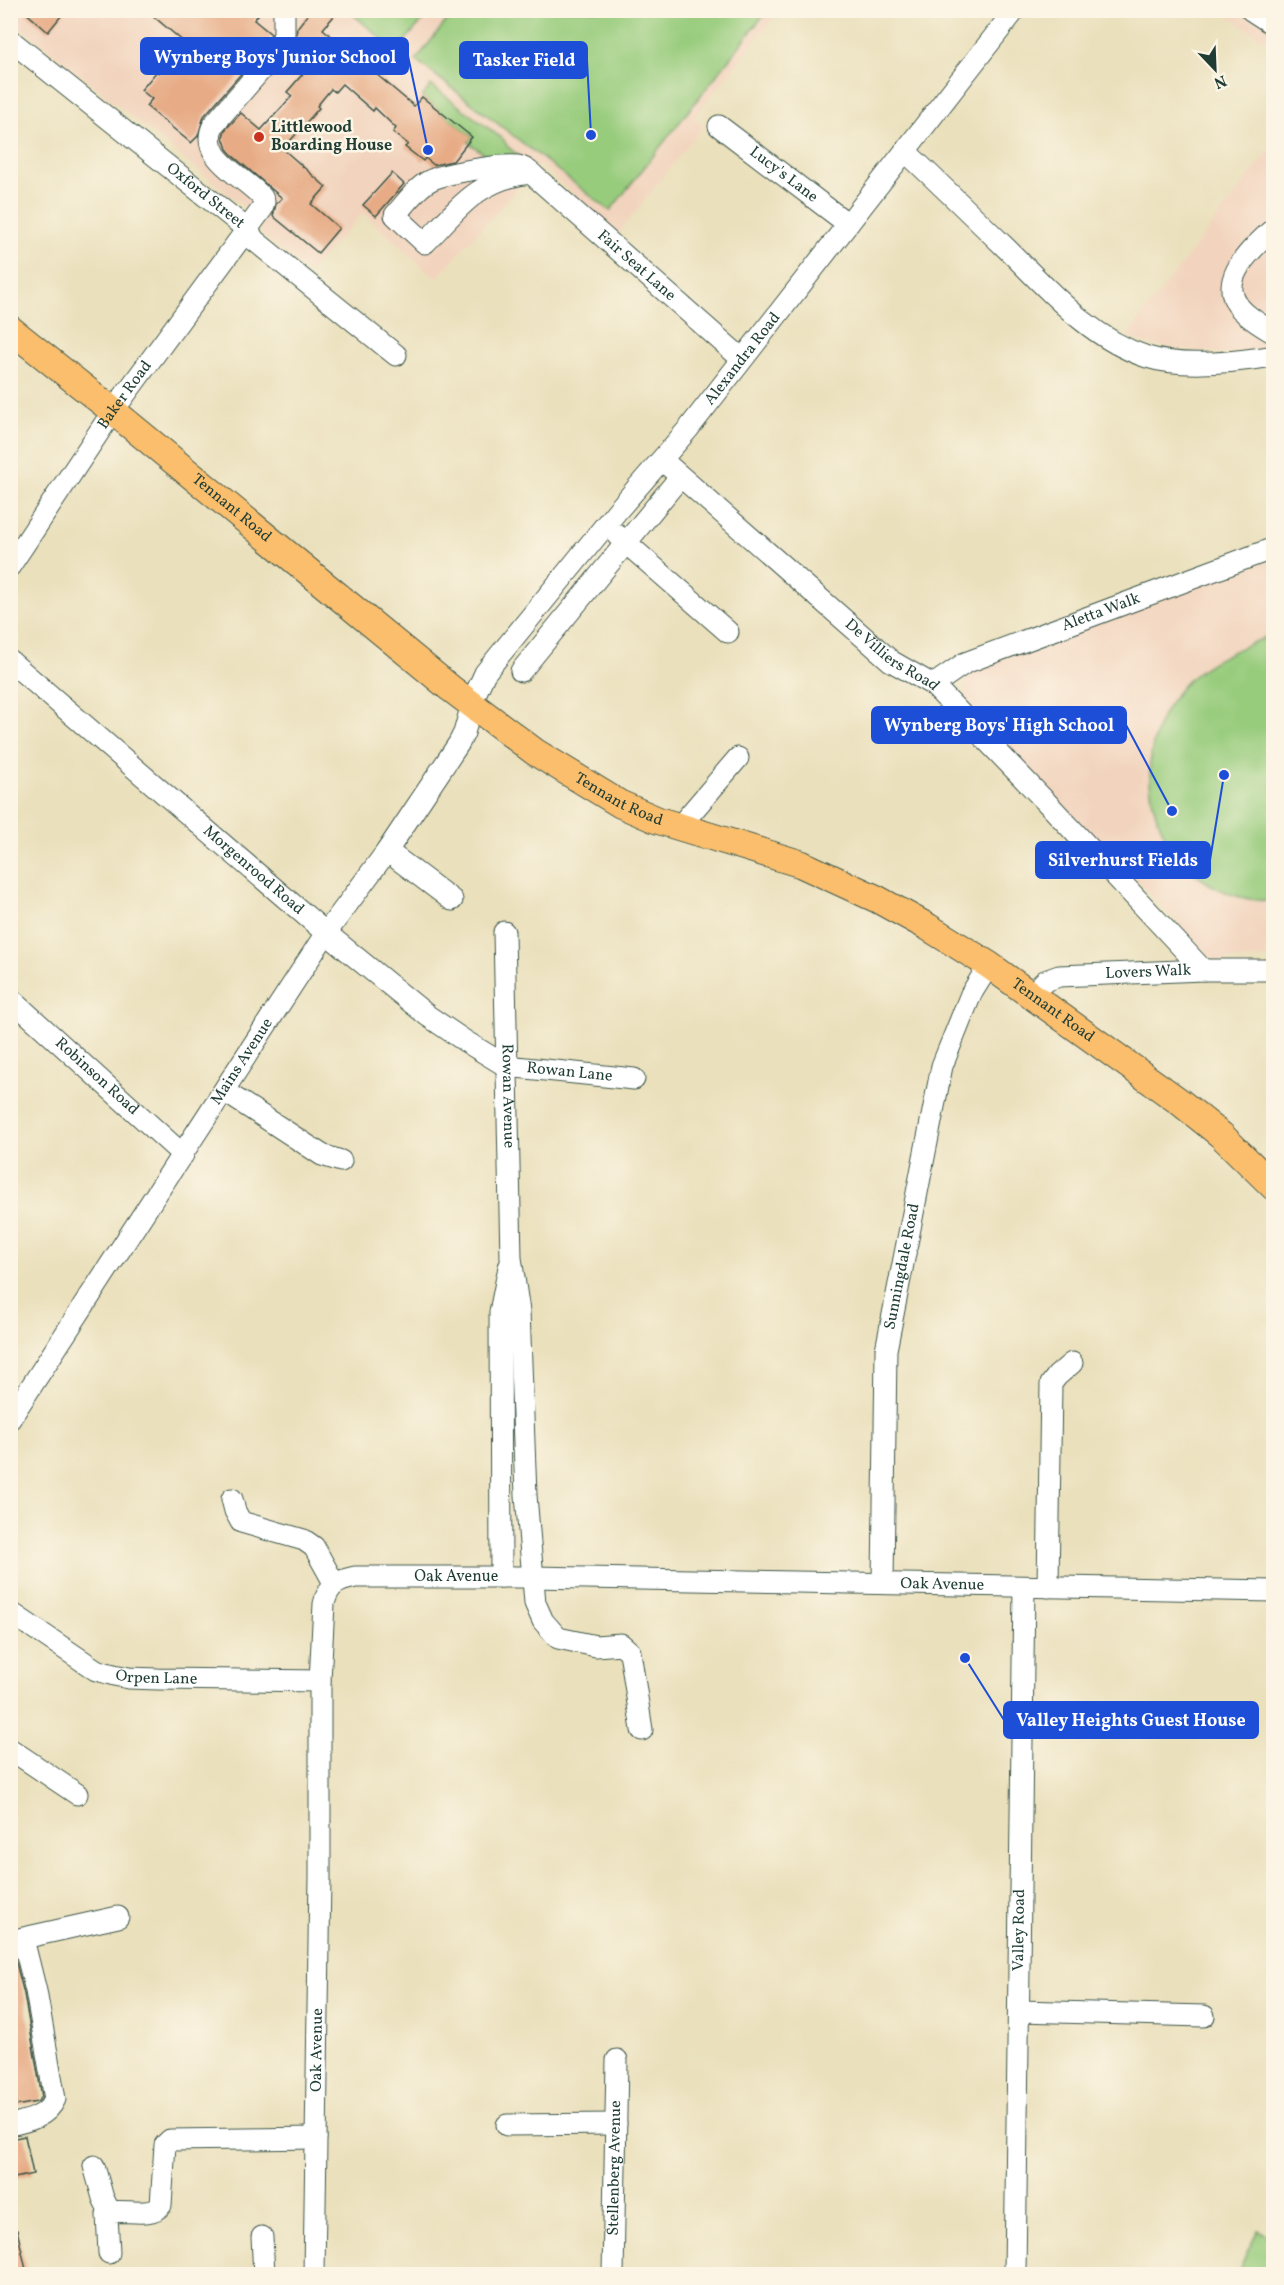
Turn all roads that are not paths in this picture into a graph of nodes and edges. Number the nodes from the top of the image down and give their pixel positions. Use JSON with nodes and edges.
{"nodes":[{"id":1,"x":284,"y":10,"type":"edge"},
{"id":2,"x":1015,"y":10,"type":"edge"},
{"id":3,"x":1251,"y":10,"type":"edge"},
{"id":4,"x":1274,"y":25,"type":"edge"},
{"id":5,"x":10,"y":40,"type":"edge"},
{"id":6,"x":719,"y":126,"type":"dead end"},
{"id":7,"x":905,"y":151,"type":"junction"},
{"id":8,"x":531,"y":173,"type":"junction"},
{"id":9,"x":848,"y":224,"type":"junction"},
{"id":10,"x":1274,"y":228,"type":"edge"},
{"id":11,"x":248,"y":230,"type":"junction"},
{"id":12,"x":10,"y":329,"type":"edge"},
{"id":13,"x":1274,"y":333,"type":"edge"},
{"id":14,"x":396,"y":355,"type":"dead end"},
{"id":15,"x":1274,"y":356,"type":"edge"},
{"id":16,"x":742,"y":359,"type":"junction"},
{"id":17,"x":113,"y":411,"type":"junction"},
{"id":18,"x":662,"y":460,"type":"junction"},
{"id":19,"x":680,"y":477,"type":"junction"},
{"id":20,"x":626,"y":501,"type":"junction"},
{"id":21,"x":647,"y":518,"type":"junction"},
{"id":22,"x":605,"y":525,"type":"junction"},
{"id":23,"x":626,"y":542,"type":"junction"},
{"id":24,"x":1274,"y":548,"type":"edge"},
{"id":25,"x":10,"y":566,"type":"edge"},
{"id":26,"x":538,"y":606,"type":"junction"},
{"id":27,"x":561,"y":623,"type":"junction"},
{"id":28,"x":728,"y":632,"type":"dead end"},
{"id":29,"x":10,"y":661,"type":"edge"},
{"id":30,"x":521,"y":671,"type":"dead end"},
{"id":31,"x":933,"y":685,"type":"junction"},
{"id":32,"x":471,"y":705,"type":"junction"},
{"id":33,"x":738,"y":758,"type":"dead end"},
{"id":34,"x":679,"y":827,"type":"junction"},
{"id":35,"x":387,"y":851,"type":"junction"},
{"id":36,"x":452,"y":900,"type":"dead end"},
{"id":37,"x":504,"y":932,"type":"dead end"},
{"id":38,"x":326,"y":933,"type":"junction"},
{"id":39,"x":989,"y":965,"type":"junction"},
{"id":40,"x":1203,"y":970,"type":"junction"},
{"id":41,"x":1274,"y":970,"type":"edge"},
{"id":42,"x":1030,"y":995,"type":"junction"},
{"id":43,"x":10,"y":998,"type":"edge"},
{"id":44,"x":506,"y":1066,"type":"junction"},
{"id":45,"x":634,"y":1079,"type":"dead end"},
{"id":46,"x":224,"y":1091,"type":"junction"},
{"id":47,"x":183,"y":1155,"type":"junction"},
{"id":48,"x":341,"y":1161,"type":"dead end"},
{"id":49,"x":1274,"y":1187,"type":"edge"},
{"id":50,"x":512,"y":1258,"type":"junction"},
{"id":51,"x":1072,"y":1363,"type":"dead end"},
{"id":52,"x":10,"y":1419,"type":"edge"},
{"id":53,"x":232,"y":1499,"type":"dead end"},
{"id":54,"x":501,"y":1577,"type":"junction"},
{"id":55,"x":532,"y":1577,"type":"junction"},
{"id":56,"x":334,"y":1583,"type":"junction"},
{"id":57,"x":883,"y":1583,"type":"junction"},
{"id":58,"x":1024,"y":1587,"type":"junction"},
{"id":59,"x":1048,"y":1587,"type":"junction"},
{"id":60,"x":1274,"y":1591,"type":"edge"},
{"id":61,"x":10,"y":1612,"type":"edge"},
{"id":62,"x":320,"y":1681,"type":"junction"},
{"id":63,"x":642,"y":1730,"type":"dead end"},
{"id":64,"x":10,"y":1749,"type":"edge"},
{"id":65,"x":77,"y":1794,"type":"dead end"},
{"id":66,"x":118,"y":1917,"type":"dead end"},
{"id":67,"x":17,"y":1940,"type":"edge"},
{"id":68,"x":1019,"y":2011,"type":"junction"},
{"id":69,"x":1204,"y":2016,"type":"dead end"},
{"id":70,"x":617,"y":2060,"type":"dead end"},
{"id":71,"x":616,"y":2124,"type":"junction"},
{"id":72,"x":10,"y":2125,"type":"edge"},
{"id":73,"x":507,"y":2125,"type":"dead end"},
{"id":74,"x":316,"y":2138,"type":"junction"},
{"id":75,"x":94,"y":2166,"type":"dead end"},
{"id":76,"x":110,"y":2212,"type":"junction"},
{"id":77,"x":262,"y":2237,"type":"dead end"},
{"id":78,"x":109,"y":2253,"type":"dead end"},
{"id":79,"x":264,"y":2274,"type":"edge"},
{"id":80,"x":315,"y":2274,"type":"edge"},
{"id":81,"x":613,"y":2274,"type":"edge"},
{"id":82,"x":1016,"y":2274,"type":"edge"}],
"edges":[{"from":1,"to":11,"type":"street","name":"Baker Road"},
{"from":2,"to":7,"type":"street","name":"Alexandra Road"},
{"from":3,"to":4,"type":"street"},
{"from":5,"to":11,"type":"street","name":"Oxford Street"},
{"from":6,"to":9,"type":"street","name":"Lucy's Lane"},
{"from":7,"to":9,"type":"street","name":"Alexandra Road"},
{"from":7,"to":15,"type":"street"},
{"from":8,"to":8,"type":"street"},
{"from":8,"to":16,"type":"street","name":"Fair Seat Lane"},
{"from":9,"to":16,"type":"street","name":"Alexandra Road"},
{"from":10,"to":13,"type":"street"},
{"from":11,"to":14,"type":"street","name":"Oxford Street"},
{"from":11,"to":17,"type":"street","name":"Baker Road"},
{"from":12,"to":17,"type":"main road","name":"Tennant Road"},
{"from":16,"to":18,"type":"street","name":"Alexandra Road"},
{"from":17,"to":25,"type":"street","name":"Baker Road"},
{"from":17,"to":32,"type":"main road","name":"Tennant Road"},
{"from":18,"to":19,"type":"street","name":"De Villiers Road"},
{"from":18,"to":20,"type":"street","name":"Alexandra Road"},
{"from":19,"to":21,"type":"street"},
{"from":19,"to":31,"type":"street","name":"De Villiers Road"},
{"from":20,"to":21,"type":"street"},
{"from":20,"to":22,"type":"street","name":"Alexandra Road"},
{"from":21,"to":23,"type":"street"},
{"from":22,"to":23,"type":"street"},
{"from":22,"to":26,"type":"street","name":"Alexandra Road"},
{"from":23,"to":27,"type":"street"},
{"from":23,"to":28,"type":"street"},
{"from":24,"to":31,"type":"street","name":"Aletta Walk"},
{"from":26,"to":27,"type":"street"},
{"from":26,"to":32,"type":"street","name":"Alexandra Road"},
{"from":27,"to":30,"type":"street"},
{"from":29,"to":38,"type":"street","name":"Morgenrood Road"},
{"from":31,"to":40,"type":"street","name":"De Villiers Road"},
{"from":32,"to":34,"type":"main road","name":"Tennant Road"},
{"from":32,"to":35,"type":"street","name":"Mains Avenue"},
{"from":33,"to":34,"type":"street"},
{"from":34,"to":39,"type":"main road","name":"Tennant Road"},
{"from":35,"to":36,"type":"street"},
{"from":35,"to":38,"type":"street","name":"Mains Avenue"},
{"from":37,"to":44,"type":"street","name":"Rowan Avenue"},
{"from":38,"to":44,"type":"street","name":"Morgenrood Road"},
{"from":38,"to":46,"type":"street","name":"Mains Avenue"},
{"from":39,"to":42,"type":"main road","name":"Tennant Road"},
{"from":39,"to":57,"type":"street","name":"Sunningdale Road"},
{"from":40,"to":41,"type":"street","name":"Lovers Walk"},
{"from":40,"to":42,"type":"street","name":"Lovers Walk"},
{"from":42,"to":49,"type":"main road","name":"Tennant Road"},
{"from":43,"to":47,"type":"street","name":"Robinson Road"},
{"from":44,"to":45,"type":"street","name":"Rowan Lane"},
{"from":44,"to":50,"type":"street","name":"Rowan Avenue"},
{"from":46,"to":47,"type":"street","name":"Mains Avenue"},
{"from":46,"to":48,"type":"street"},
{"from":47,"to":52,"type":"street","name":"Mains Avenue"},
{"from":50,"to":54,"type":"street","name":"Rowan Avenue"},
{"from":50,"to":55,"type":"street","name":"Rowan Avenue"},
{"from":51,"to":59,"type":"street"},
{"from":53,"to":56,"type":"street"},
{"from":54,"to":55,"type":"street","name":"Oak Avenue"},
{"from":54,"to":56,"type":"street","name":"Oak Avenue"},
{"from":55,"to":57,"type":"street","name":"Oak Avenue"},
{"from":55,"to":63,"type":"street","name":"Rowan Avenue"},
{"from":56,"to":62,"type":"street","name":"Oak Avenue"},
{"from":57,"to":58,"type":"street","name":"Oak Avenue"},
{"from":58,"to":59,"type":"street","name":"Oak Avenue"},
{"from":58,"to":68,"type":"street","name":"Valley Road"},
{"from":59,"to":60,"type":"street","name":"Oak Avenue"},
{"from":61,"to":62,"type":"street","name":"Orpen Lane"},
{"from":62,"to":74,"type":"street","name":"Oak Avenue"},
{"from":64,"to":65,"type":"street"},
{"from":66,"to":67,"type":"street"},
{"from":67,"to":72,"type":"street"},
{"from":68,"to":69,"type":"street"},
{"from":68,"to":82,"type":"street","name":"Valley Road"},
{"from":70,"to":71,"type":"street","name":"Stellenberg Avenue"},
{"from":71,"to":73,"type":"street"},
{"from":71,"to":81,"type":"street","name":"Stellenberg Avenue"},
{"from":74,"to":76,"type":"street"},
{"from":74,"to":80,"type":"street","name":"Oak Avenue"},
{"from":75,"to":76,"type":"street"},
{"from":76,"to":78,"type":"street"},
{"from":77,"to":79,"type":"street"}]}
